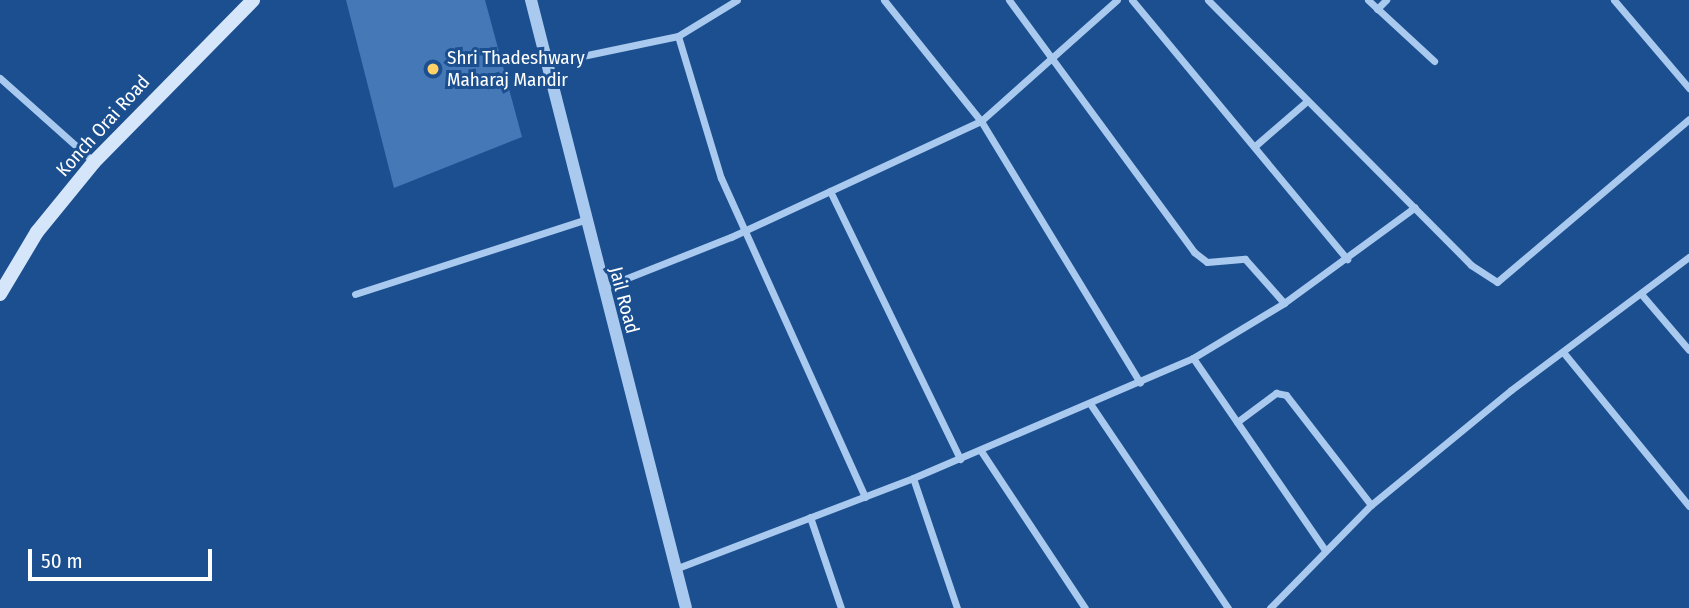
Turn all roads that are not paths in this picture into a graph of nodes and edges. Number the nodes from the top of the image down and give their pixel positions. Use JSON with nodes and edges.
{"nodes":[{"id":1,"x":253,"y":0,"type":"edge"},
{"id":2,"x":531,"y":0,"type":"edge"},
{"id":3,"x":737,"y":0,"type":"edge"},
{"id":4,"x":884,"y":0,"type":"edge"},
{"id":5,"x":1009,"y":0,"type":"edge"},
{"id":6,"x":1117,"y":0,"type":"edge"},
{"id":7,"x":1132,"y":0,"type":"edge"},
{"id":8,"x":1208,"y":0,"type":"edge"},
{"id":9,"x":1368,"y":0,"type":"edge"},
{"id":10,"x":1386,"y":0,"type":"edge"},
{"id":11,"x":1614,"y":0,"type":"edge"},
{"id":12,"x":1377,"y":9,"type":"junction"},
{"id":13,"x":678,"y":36,"type":"junction"},
{"id":14,"x":1055,"y":56,"type":"junction"},
{"id":15,"x":1434,"y":61,"type":"dead end"},
{"id":16,"x":544,"y":64,"type":"junction"},
{"id":17,"x":0,"y":78,"type":"edge"},
{"id":18,"x":1689,"y":88,"type":"edge"},
{"id":19,"x":1307,"y":101,"type":"junction"},
{"id":20,"x":1689,"y":119,"type":"edge"},
{"id":21,"x":981,"y":121,"type":"junction"},
{"id":22,"x":1255,"y":146,"type":"junction"},
{"id":23,"x":94,"y":162,"type":"junction"},
{"id":24,"x":830,"y":191,"type":"junction"},
{"id":25,"x":1415,"y":207,"type":"junction"},
{"id":26,"x":584,"y":220,"type":"junction"},
{"id":27,"x":744,"y":231,"type":"junction"},
{"id":28,"x":1689,"y":257,"type":"edge"},
{"id":29,"x":1347,"y":259,"type":"junction"},
{"id":30,"x":601,"y":288,"type":"junction"},
{"id":31,"x":0,"y":294,"type":"edge"},
{"id":32,"x":355,"y":294,"type":"dead end"},
{"id":33,"x":1642,"y":295,"type":"junction"},
{"id":34,"x":1284,"y":303,"type":"junction"},
{"id":35,"x":1689,"y":350,"type":"edge"},
{"id":36,"x":1563,"y":352,"type":"junction"},
{"id":37,"x":1193,"y":358,"type":"junction"},
{"id":38,"x":1140,"y":383,"type":"junction"},
{"id":39,"x":1091,"y":405,"type":"junction"},
{"id":40,"x":1237,"y":422,"type":"junction"},
{"id":41,"x":981,"y":451,"type":"junction"},
{"id":42,"x":960,"y":459,"type":"junction"},
{"id":43,"x":914,"y":478,"type":"junction"},
{"id":44,"x":865,"y":497,"type":"junction"},
{"id":45,"x":1371,"y":505,"type":"junction"},
{"id":46,"x":1689,"y":506,"type":"edge"},
{"id":47,"x":810,"y":517,"type":"junction"},
{"id":48,"x":1325,"y":550,"type":"junction"},
{"id":49,"x":674,"y":569,"type":"junction"},
{"id":50,"x":686,"y":608,"type":"edge"},
{"id":51,"x":841,"y":608,"type":"edge"},
{"id":52,"x":957,"y":608,"type":"edge"},
{"id":53,"x":1085,"y":608,"type":"edge"},
{"id":54,"x":1228,"y":608,"type":"edge"},
{"id":55,"x":1270,"y":608,"type":"edge"}],
"edges":[{"from":1,"to":23,"type":"main road","name":"Konch Orai Road"},
{"from":2,"to":16,"type":"street","name":"Jail Road"},
{"from":3,"to":13,"type":"street"},
{"from":4,"to":21,"type":"street"},
{"from":5,"to":14,"type":"street"},
{"from":6,"to":14,"type":"street"},
{"from":7,"to":22,"type":"street"},
{"from":8,"to":19,"type":"street"},
{"from":9,"to":12,"type":"street"},
{"from":10,"to":12,"type":"street"},
{"from":11,"to":18,"type":"street"},
{"from":12,"to":15,"type":"street"},
{"from":13,"to":16,"type":"street"},
{"from":13,"to":27,"type":"street"},
{"from":14,"to":21,"type":"street"},
{"from":14,"to":34,"type":"street"},
{"from":16,"to":26,"type":"street","name":"Jail Road"},
{"from":17,"to":23,"type":"street"},
{"from":19,"to":22,"type":"street"},
{"from":19,"to":25,"type":"street"},
{"from":20,"to":25,"type":"street"},
{"from":21,"to":24,"type":"street"},
{"from":21,"to":38,"type":"street"},
{"from":22,"to":29,"type":"street"},
{"from":23,"to":31,"type":"main road","name":"Konch Orai Road"},
{"from":24,"to":27,"type":"street"},
{"from":24,"to":42,"type":"street"},
{"from":25,"to":29,"type":"street"},
{"from":26,"to":30,"type":"street","name":"Jail Road"},
{"from":26,"to":32,"type":"street"},
{"from":27,"to":30,"type":"street"},
{"from":27,"to":44,"type":"street"},
{"from":28,"to":33,"type":"street"},
{"from":29,"to":34,"type":"street"},
{"from":30,"to":49,"type":"street","name":"Jail Road"},
{"from":33,"to":35,"type":"street"},
{"from":33,"to":36,"type":"street"},
{"from":34,"to":37,"type":"street"},
{"from":36,"to":45,"type":"street"},
{"from":36,"to":46,"type":"street"},
{"from":37,"to":38,"type":"street"},
{"from":37,"to":40,"type":"street"},
{"from":38,"to":39,"type":"street"},
{"from":39,"to":41,"type":"street"},
{"from":39,"to":54,"type":"street"},
{"from":40,"to":45,"type":"street"},
{"from":40,"to":48,"type":"street"},
{"from":41,"to":42,"type":"street"},
{"from":41,"to":53,"type":"street"},
{"from":42,"to":43,"type":"street"},
{"from":43,"to":44,"type":"street"},
{"from":43,"to":52,"type":"street"},
{"from":44,"to":47,"type":"street"},
{"from":45,"to":48,"type":"street"},
{"from":47,"to":49,"type":"street"},
{"from":47,"to":51,"type":"street"},
{"from":48,"to":55,"type":"street"},
{"from":49,"to":50,"type":"street","name":"Jail Road"}]}
